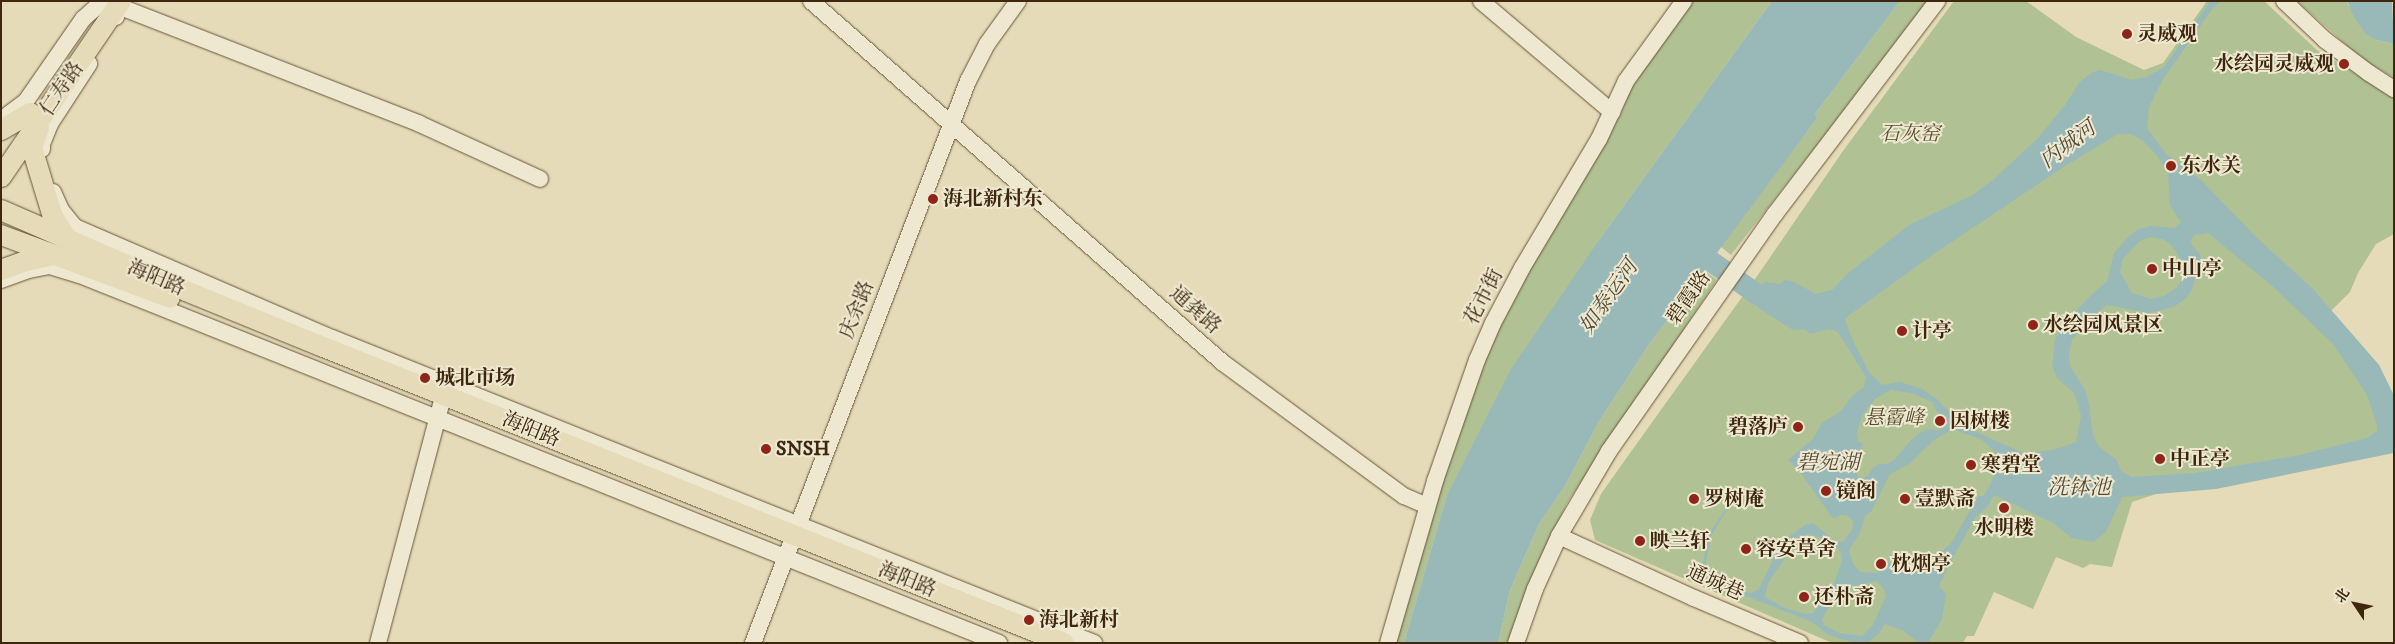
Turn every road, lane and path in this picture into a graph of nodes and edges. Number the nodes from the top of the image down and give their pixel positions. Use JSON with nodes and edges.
{"nodes":[{"id":1,"x":811,"y":1,"type":"edge"},
{"id":2,"x":1018,"y":1,"type":"edge"},
{"id":3,"x":1481,"y":1,"type":"edge"},
{"id":4,"x":1684,"y":1,"type":"edge"},
{"id":5,"x":1937,"y":1,"type":"edge"},
{"id":6,"x":2284,"y":1,"type":"edge"},
{"id":7,"x":112,"y":2,"type":"edge"},
{"id":8,"x":2394,"y":89,"type":"edge"},
{"id":9,"x":1612,"y":112,"type":"junction"},
{"id":10,"x":36,"y":116,"type":"junction"},
{"id":11,"x":1,"y":120,"type":"edge"},
{"id":12,"x":950,"y":124,"type":"junction"},
{"id":13,"x":1,"y":130,"type":"edge"},
{"id":14,"x":1,"y":153,"type":"edge"},
{"id":15,"x":1,"y":177,"type":"edge"},
{"id":16,"x":540,"y":179,"type":"dead end"},
{"id":17,"x":1,"y":210,"type":"edge"},
{"id":18,"x":1,"y":235,"type":"edge"},
{"id":19,"x":68,"y":240,"type":"junction"},
{"id":20,"x":54,"y":255,"type":"junction"},
{"id":21,"x":1,"y":270,"type":"edge"},
{"id":22,"x":1,"y":280,"type":"edge"},
{"id":23,"x":439,"y":411,"type":"junction"},
{"id":24,"x":1427,"y":506,"type":"junction"},
{"id":25,"x":1559,"y":536,"type":"junction"},
{"id":26,"x":792,"y":540,"type":"junction"},
{"id":27,"x":1079,"y":641,"type":"edge"},
{"id":28,"x":378,"y":643,"type":"edge"},
{"id":29,"x":752,"y":643,"type":"edge"},
{"id":30,"x":999,"y":643,"type":"edge"},
{"id":31,"x":1033,"y":643,"type":"edge"},
{"id":32,"x":1388,"y":643,"type":"edge"},
{"id":33,"x":1516,"y":643,"type":"edge"},
{"id":34,"x":1800,"y":643,"type":"edge"}],
"edges":[{"from":1,"to":12,"type":"street","name":"通龚路"},
{"from":2,"to":12,"type":"street","name":"庆余路"},
{"from":3,"to":9,"type":"street"},
{"from":4,"to":9,"type":"street","name":"花市街"},
{"from":5,"to":25,"type":"street","name":"碧霞路"},
{"from":6,"to":8,"type":"street"},
{"from":7,"to":10,"type":"main road","name":"仁寿路"},
{"from":7,"to":11,"type":"street"},
{"from":7,"to":16,"type":"street"},
{"from":7,"to":26,"type":"street"},
{"from":9,"to":24,"type":"street","name":"花市街"},
{"from":10,"to":13,"type":"main road"},
{"from":10,"to":14,"type":"main road","name":"仁寿路"},
{"from":10,"to":15,"type":"main road","name":"仁寿路"},
{"from":10,"to":19,"type":"main road"},
{"from":12,"to":24,"type":"street","name":"通龚路"},
{"from":12,"to":26,"type":"street","name":"庆余路"},
{"from":17,"to":19,"type":"main road","name":"海阳路"},
{"from":18,"to":20,"type":"main road","name":"海阳路"},
{"from":19,"to":26,"type":"main road","name":"海阳路"},
{"from":20,"to":21,"type":"main road"},
{"from":20,"to":23,"type":"main road","name":"海阳路"},
{"from":22,"to":23,"type":"street"},
{"from":23,"to":26,"type":"main road","name":"海阳路"},
{"from":23,"to":28,"type":"street"},
{"from":24,"to":32,"type":"street","name":"花市街"},
{"from":25,"to":33,"type":"street","name":"碧霞路"},
{"from":25,"to":34,"type":"street","name":"通城巷"},
{"from":26,"to":27,"type":"main road","name":"海阳路"},
{"from":26,"to":29,"type":"street","name":"庆余路"},
{"from":26,"to":30,"type":"street"},
{"from":26,"to":31,"type":"main road","name":"海阳路"}]}
